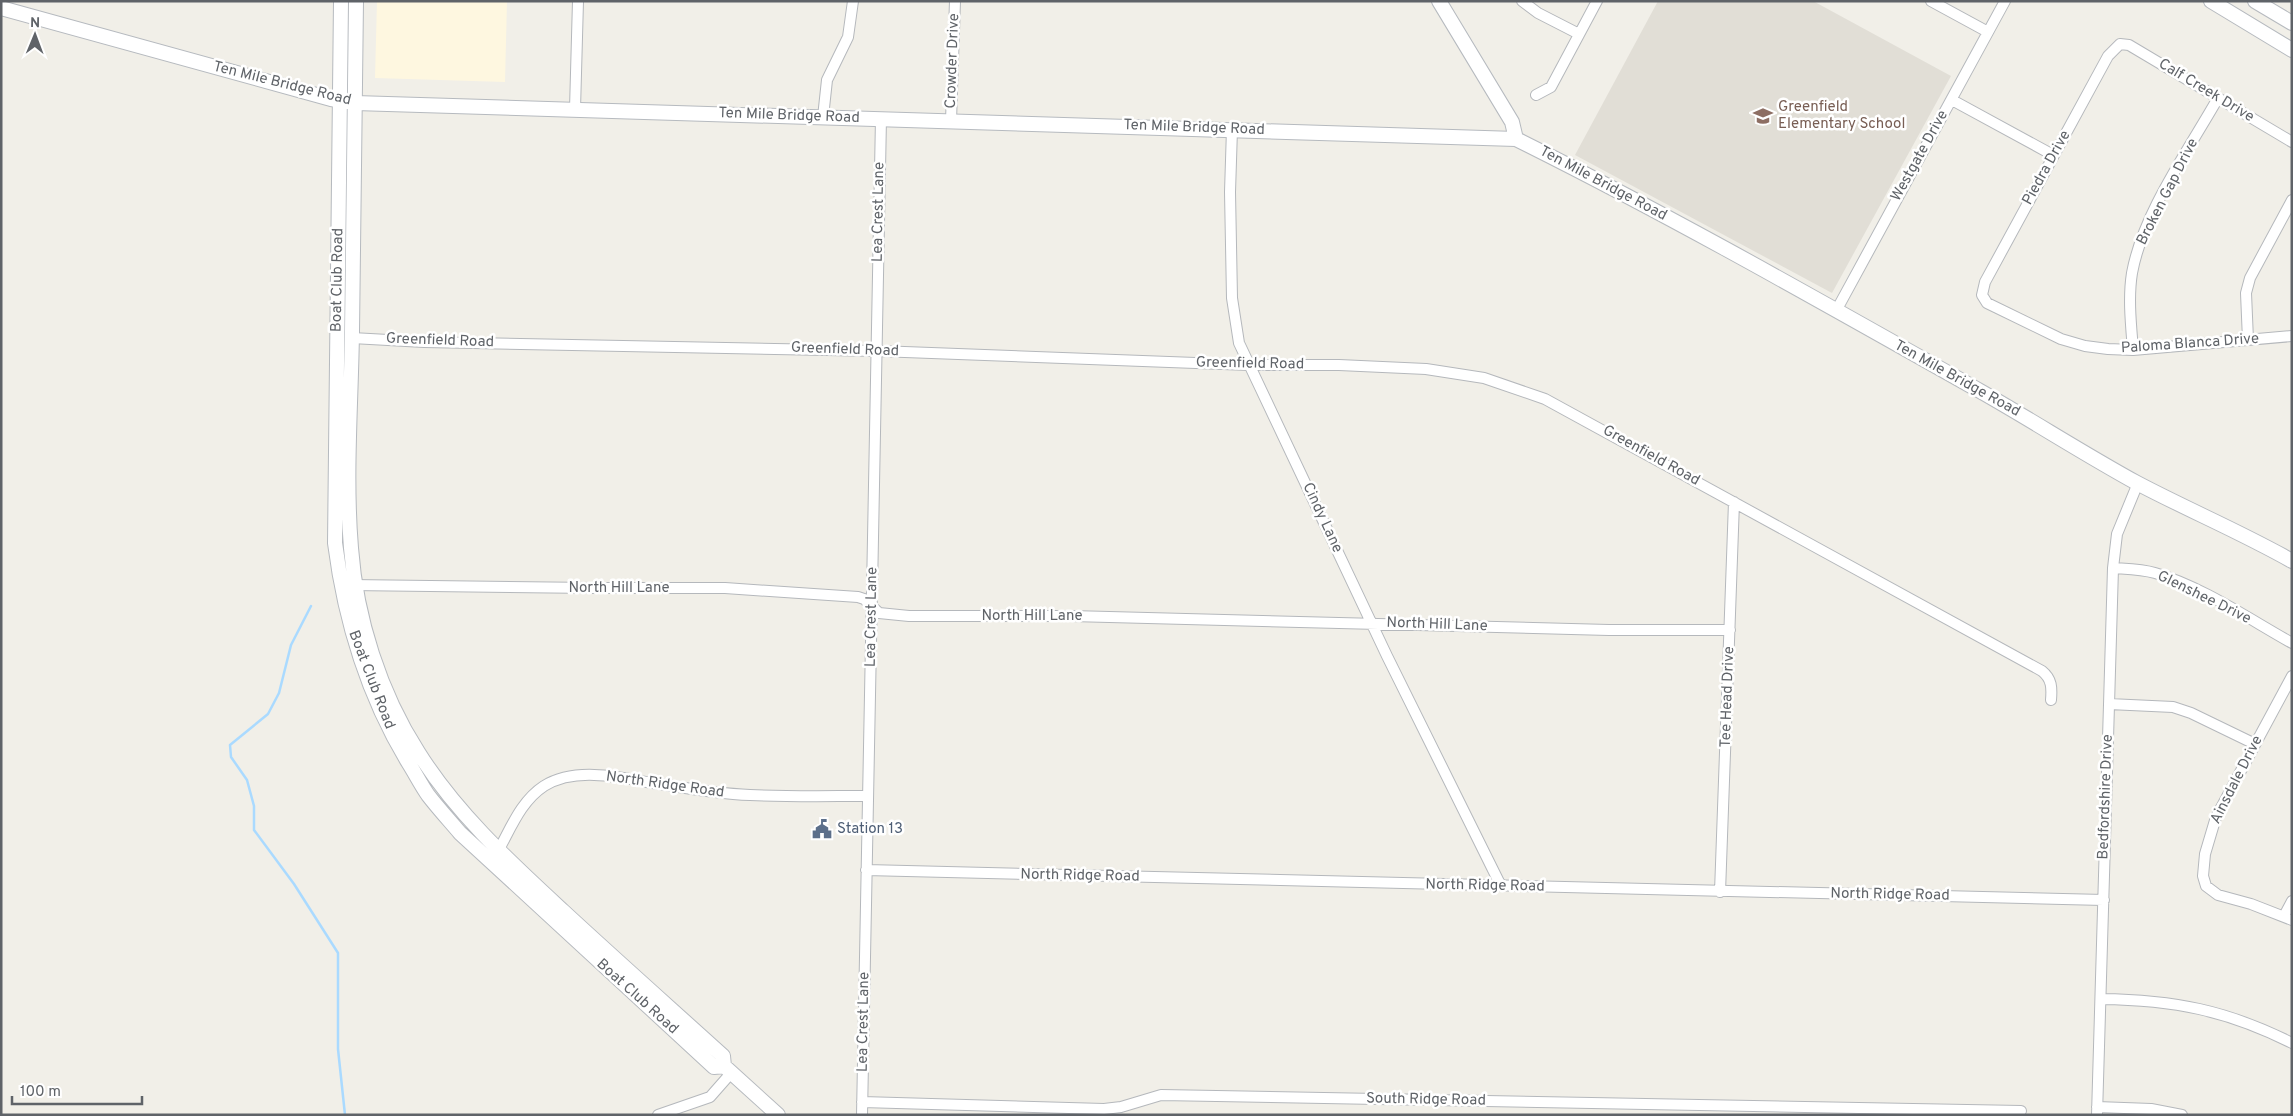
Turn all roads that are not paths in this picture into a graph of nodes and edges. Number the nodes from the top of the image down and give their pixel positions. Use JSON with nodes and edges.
{"nodes":[{"id":1,"x":341,"y":1,"type":"edge"},
{"id":2,"x":356,"y":1,"type":"edge"},
{"id":3,"x":578,"y":1,"type":"edge"},
{"id":4,"x":853,"y":1,"type":"edge"},
{"id":5,"x":955,"y":1,"type":"edge"},
{"id":6,"x":1439,"y":1,"type":"edge"},
{"id":7,"x":1522,"y":1,"type":"edge"},
{"id":8,"x":1597,"y":1,"type":"edge"},
{"id":9,"x":1931,"y":1,"type":"edge"},
{"id":10,"x":2006,"y":1,"type":"edge"},
{"id":11,"x":2211,"y":1,"type":"edge"},
{"id":12,"x":2255,"y":1,"type":"edge"},
{"id":13,"x":1,"y":8,"type":"edge"},
{"id":14,"x":2292,"y":23,"type":"edge"},
{"id":15,"x":1988,"y":32,"type":"junction"},
{"id":16,"x":1579,"y":34,"type":"junction"},
{"id":17,"x":2120,"y":44,"type":"joint"},
{"id":18,"x":2292,"y":50,"type":"edge"},
{"id":19,"x":1536,"y":95,"type":"dead end"},
{"id":20,"x":2218,"y":98,"type":"junction"},
{"id":21,"x":1952,"y":100,"type":"junction"},
{"id":22,"x":348,"y":102,"type":"junction"},
{"id":23,"x":575,"y":109,"type":"junction"},
{"id":24,"x":822,"y":117,"type":"junction"},
{"id":25,"x":881,"y":118,"type":"junction"},
{"id":26,"x":951,"y":120,"type":"junction"},
{"id":27,"x":1232,"y":129,"type":"junction"},
{"id":28,"x":1516,"y":139,"type":"junction"},
{"id":29,"x":2292,"y":142,"type":"edge"},
{"id":30,"x":2053,"y":155,"type":"junction"},
{"id":31,"x":2292,"y":200,"type":"edge"},
{"id":32,"x":1982,"y":295,"type":"joint"},
{"id":33,"x":1836,"y":311,"type":"junction"},
{"id":34,"x":2292,"y":336,"type":"edge"},
{"id":35,"x":352,"y":338,"type":"junction"},
{"id":36,"x":2248,"y":340,"type":"junction"},
{"id":37,"x":2133,"y":350,"type":"junction"},
{"id":38,"x":878,"y":351,"type":"junction"},
{"id":39,"x":1249,"y":365,"type":"junction"},
{"id":40,"x":2138,"y":483,"type":"junction"},
{"id":41,"x":1734,"y":502,"type":"junction"},
{"id":42,"x":2292,"y":561,"type":"edge"},
{"id":43,"x":2112,"y":568,"type":"junction"},
{"id":44,"x":341,"y":584,"type":"junction"},
{"id":45,"x":355,"y":585,"type":"junction"},
{"id":46,"x":872,"y":606,"type":"junction"},
{"id":47,"x":1372,"y":623,"type":"junction"},
{"id":48,"x":1730,"y":630,"type":"junction"},
{"id":49,"x":2292,"y":643,"type":"edge"},
{"id":50,"x":2292,"y":676,"type":"edge"},
{"id":51,"x":2052,"y":700,"type":"dead end"},
{"id":52,"x":2109,"y":704,"type":"junction"},
{"id":53,"x":2255,"y":744,"type":"junction"},
{"id":54,"x":868,"y":796,"type":"junction"},
{"id":55,"x":498,"y":851,"type":"junction"},
{"id":56,"x":866,"y":870,"type":"junction"},
{"id":57,"x":1500,"y":886,"type":"junction"},
{"id":58,"x":1720,"y":892,"type":"junction"},
{"id":59,"x":2104,"y":900,"type":"junction"},
{"id":60,"x":2292,"y":901,"type":"edge"},
{"id":61,"x":2288,"y":918,"type":"edge"},
{"id":62,"x":2101,"y":999,"type":"junction"},
{"id":63,"x":2292,"y":1043,"type":"edge"},
{"id":64,"x":728,"y":1069,"type":"junction"},
{"id":65,"x":862,"y":1102,"type":"junction"},
{"id":66,"x":2097,"y":1111,"type":"edge"},
{"id":67,"x":2021,"y":1112,"type":"dead end"},
{"id":68,"x":658,"y":1115,"type":"edge"},
{"id":69,"x":778,"y":1115,"type":"edge"},
{"id":70,"x":862,"y":1115,"type":"edge"},
{"id":71,"x":2182,"y":1115,"type":"edge"}],
"edges":[{"from":1,"to":22,"type":"main road","name":"Boat Club Road"},
{"from":2,"to":22,"type":"main road","name":"Boat Club Road"},
{"from":3,"to":23,"type":"street"},
{"from":4,"to":24,"type":"street"},
{"from":5,"to":26,"type":"street","name":"Crowder Drive"},
{"from":6,"to":28,"type":"main road"},
{"from":7,"to":16,"type":"street"},
{"from":8,"to":16,"type":"street"},
{"from":9,"to":15,"type":"street"},
{"from":10,"to":15,"type":"street","name":"Westgate Drive"},
{"from":11,"to":18,"type":"main road"},
{"from":12,"to":14,"type":"main road"},
{"from":13,"to":22,"type":"main road","name":"Ten Mile Bridge Road"},
{"from":15,"to":21,"type":"street","name":"Westgate Drive"},
{"from":16,"to":19,"type":"street"},
{"from":17,"to":20,"type":"street","name":"Calf Creek Drive"},
{"from":17,"to":30,"type":"street","name":"Piedra Drive"},
{"from":20,"to":29,"type":"street","name":"Calf Creek Drive"},
{"from":20,"to":37,"type":"street","name":"Broken Gap Drive"},
{"from":21,"to":30,"type":"street"},
{"from":21,"to":33,"type":"street","name":"Westgate Drive"},
{"from":22,"to":23,"type":"main road","name":"Ten Mile Bridge Road"},
{"from":22,"to":35,"type":"main road","name":"Boat Club Road"},
{"from":22,"to":44,"type":"main road","name":"Boat Club Road"},
{"from":23,"to":24,"type":"main road","name":"Ten Mile Bridge Road"},
{"from":24,"to":25,"type":"main road","name":"Ten Mile Bridge Road"},
{"from":25,"to":26,"type":"main road","name":"Ten Mile Bridge Road"},
{"from":25,"to":38,"type":"street","name":"Lea Crest Lane"},
{"from":26,"to":27,"type":"main road","name":"Ten Mile Bridge Road"},
{"from":27,"to":28,"type":"main road","name":"Ten Mile Bridge Road"},
{"from":27,"to":39,"type":"street","name":"Cindy Lane"},
{"from":28,"to":33,"type":"main road","name":"Ten Mile Bridge Road"},
{"from":30,"to":32,"type":"street","name":"Piedra Drive"},
{"from":31,"to":36,"type":"street"},
{"from":32,"to":37,"type":"street","name":"Paloma Blanca Drive"},
{"from":33,"to":40,"type":"main road","name":"Ten Mile Bridge Road"},
{"from":34,"to":36,"type":"street","name":"Paloma Blanca Drive"},
{"from":35,"to":38,"type":"street","name":"Greenfield Road"},
{"from":35,"to":45,"type":"main road","name":"Boat Club Road"},
{"from":36,"to":37,"type":"street","name":"Paloma Blanca Drive"},
{"from":38,"to":39,"type":"street","name":"Greenfield Road"},
{"from":38,"to":46,"type":"street","name":"Lea Crest Lane"},
{"from":39,"to":41,"type":"street","name":"Greenfield Road"},
{"from":39,"to":47,"type":"street","name":"Cindy Lane"},
{"from":40,"to":42,"type":"main road","name":"Ten Mile Bridge Road"},
{"from":40,"to":43,"type":"street","name":"Bedfordshire Drive"},
{"from":41,"to":48,"type":"street","name":"Tee Head Drive"},
{"from":41,"to":51,"type":"street","name":"Greenfield Road"},
{"from":43,"to":49,"type":"street","name":"Glenshee Drive"},
{"from":43,"to":52,"type":"street","name":"Bedfordshire Drive"},
{"from":44,"to":45,"type":"street","name":"North Hill Lane"},
{"from":44,"to":64,"type":"main road","name":"Boat Club Road"},
{"from":45,"to":46,"type":"street","name":"North Hill Lane"},
{"from":45,"to":55,"type":"main road","name":"Boat Club Road"},
{"from":46,"to":47,"type":"street","name":"North Hill Lane"},
{"from":46,"to":54,"type":"street","name":"Lea Crest Lane"},
{"from":47,"to":48,"type":"street","name":"North Hill Lane"},
{"from":47,"to":57,"type":"street","name":"Cindy Lane"},
{"from":48,"to":58,"type":"street","name":"Tee Head Drive"},
{"from":50,"to":53,"type":"street","name":"Ainsdale Drive"},
{"from":52,"to":53,"type":"street"},
{"from":52,"to":59,"type":"street","name":"Bedfordshire Drive"},
{"from":53,"to":61,"type":"street","name":"Ainsdale Drive"},
{"from":54,"to":55,"type":"street","name":"North Ridge Road"},
{"from":54,"to":56,"type":"street","name":"Lea Crest Lane"},
{"from":55,"to":64,"type":"main road","name":"Boat Club Road"},
{"from":56,"to":57,"type":"street","name":"North Ridge Road"},
{"from":56,"to":65,"type":"street","name":"Lea Crest Lane"},
{"from":57,"to":58,"type":"street","name":"North Ridge Road"},
{"from":58,"to":59,"type":"street","name":"North Ridge Road"},
{"from":59,"to":62,"type":"street","name":"Bedfordshire Drive"},
{"from":60,"to":61,"type":"street"},
{"from":62,"to":63,"type":"street"},
{"from":62,"to":66,"type":"street","name":"Bedfordshire Drive"},
{"from":64,"to":68,"type":"street"},
{"from":64,"to":69,"type":"main road","name":"Boat Club Road"},
{"from":65,"to":67,"type":"street","name":"South Ridge Road"},
{"from":65,"to":70,"type":"street","name":"Lea Crest Lane"},
{"from":66,"to":71,"type":"street"}]}
